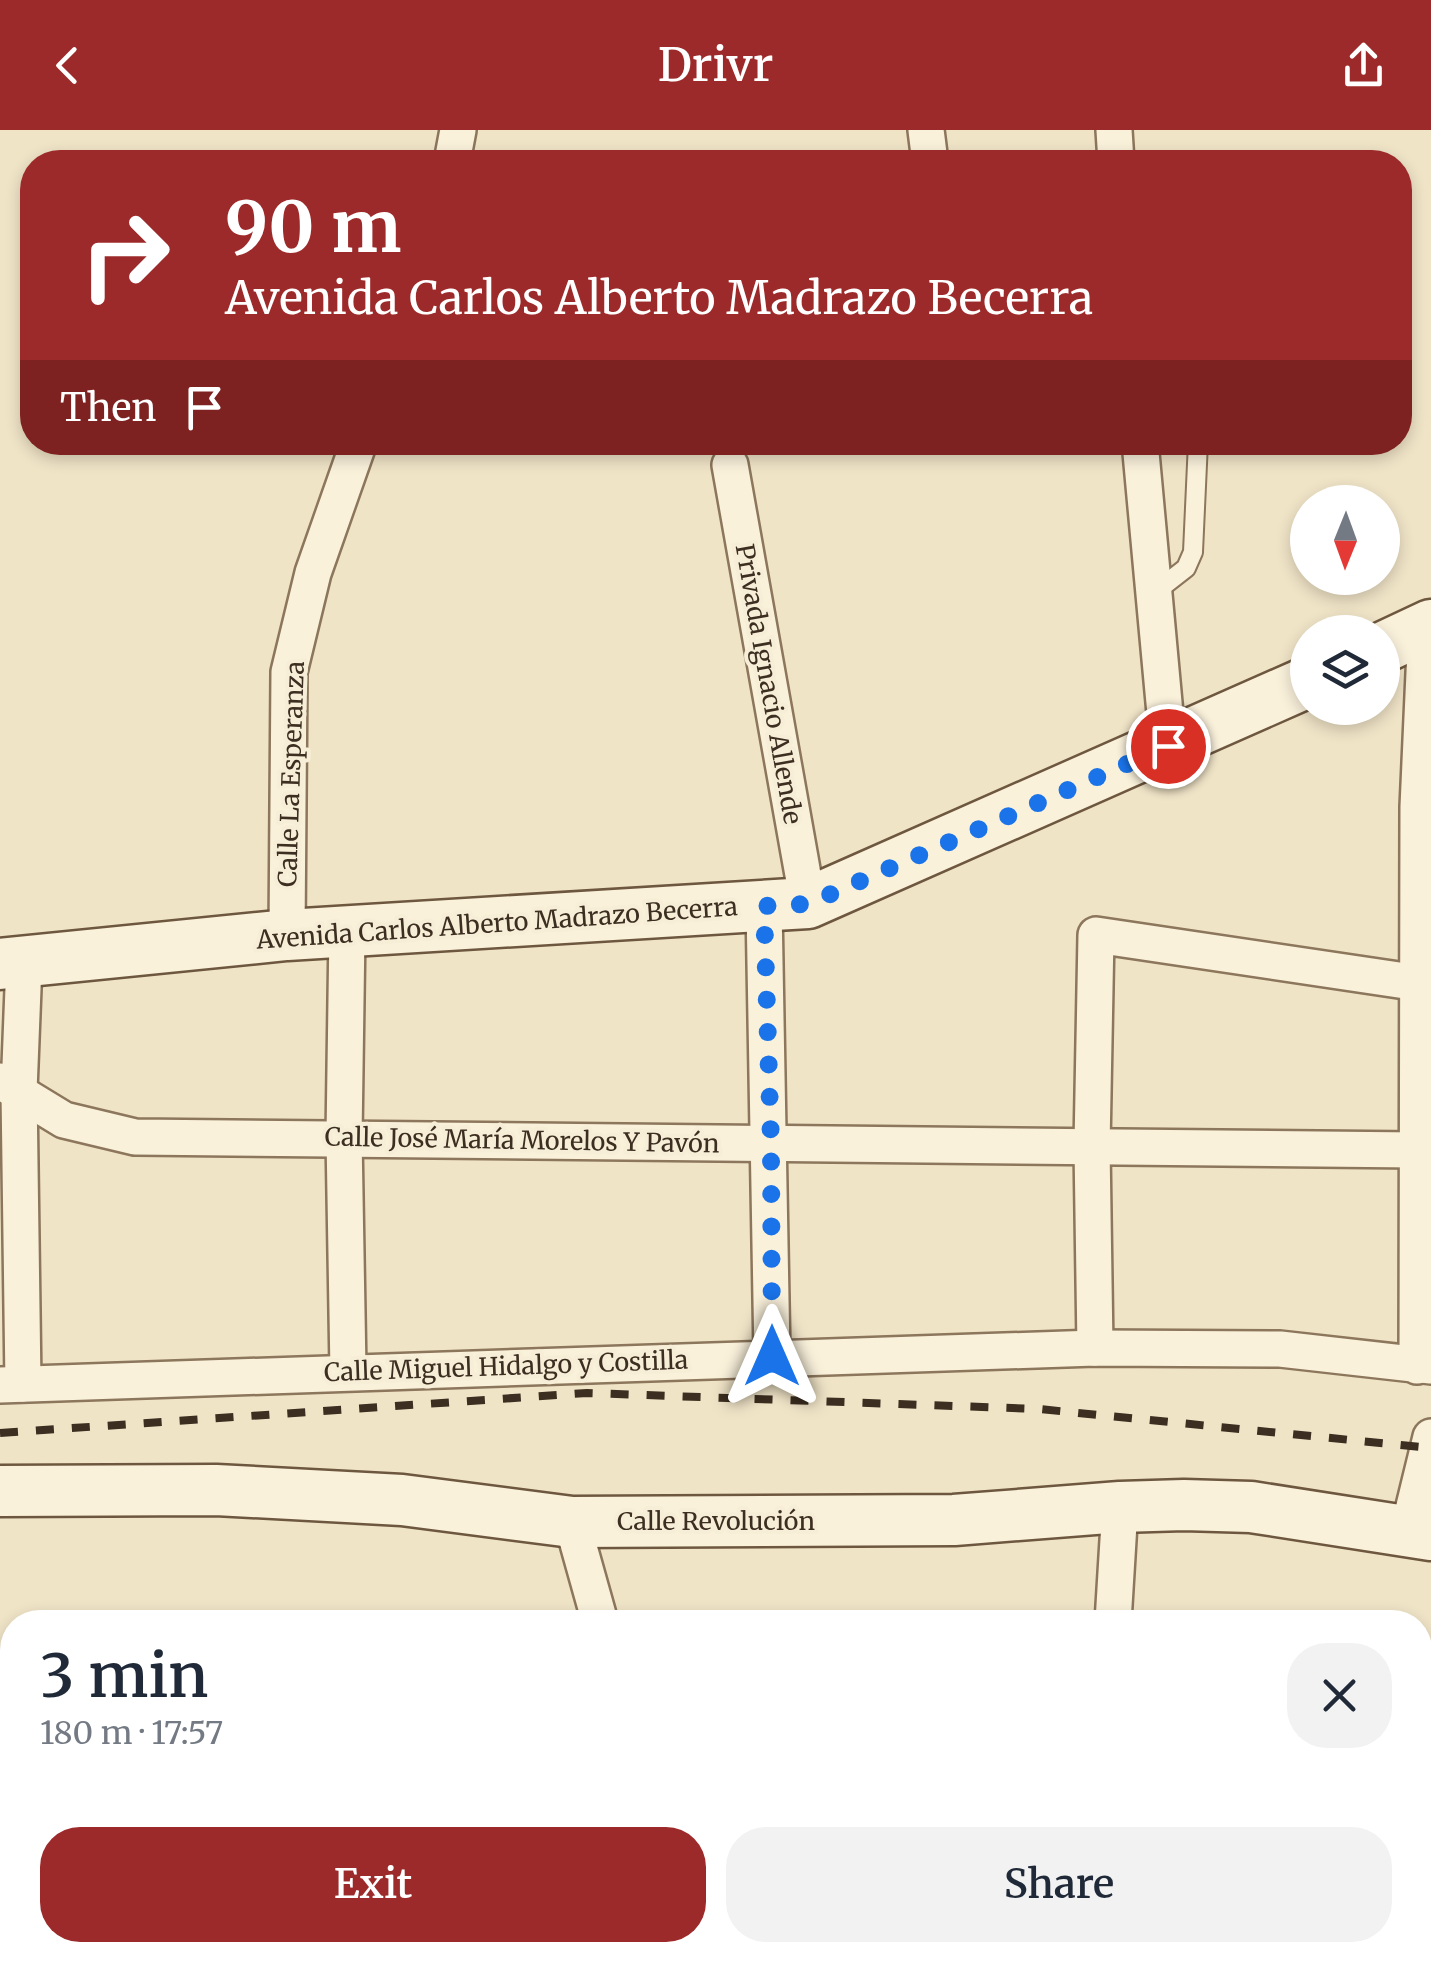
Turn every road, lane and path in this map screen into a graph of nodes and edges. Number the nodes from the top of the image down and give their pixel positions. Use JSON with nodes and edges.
{"nodes":[{"id":1,"x":354,"y":455,"type":"edge"},
{"id":2,"x":1141,"y":455,"type":"edge"},
{"id":3,"x":1198,"y":455,"type":"edge"},
{"id":4,"x":730,"y":465,"type":"dead end"},
{"id":5,"x":1154,"y":593,"type":"junction"},
{"id":6,"x":1413,"y":634,"type":"edge"},
{"id":7,"x":1290,"y":690,"type":"edge"},
{"id":8,"x":1168,"y":746,"type":"junction"},
{"id":9,"x":786,"y":905,"type":"junction"},
{"id":10,"x":347,"y":931,"type":"junction"},
{"id":11,"x":287,"y":935,"type":"junction"},
{"id":12,"x":12,"y":964,"type":"edge"},
{"id":13,"x":1420,"y":983,"type":"junction"},
{"id":14,"x":10,"y":1086,"type":"edge"},
{"id":15,"x":344,"y":1137,"type":"junction"},
{"id":16,"x":771,"y":1144,"type":"junction"},
{"id":17,"x":1092,"y":1146,"type":"junction"},
{"id":18,"x":1418,"y":1150,"type":"junction"},
{"id":19,"x":10,"y":1253,"type":"edge"},
{"id":20,"x":1095,"y":1348,"type":"junction"},
{"id":21,"x":772,"y":1356,"type":"junction"},
{"id":22,"x":1424,"y":1366,"type":"edge"},
{"id":23,"x":348,"y":1371,"type":"junction"},
{"id":24,"x":12,"y":1384,"type":"edge"},
{"id":25,"x":1431,"y":1437,"type":"edge"},
{"id":26,"x":0,"y":1491,"type":"edge"},
{"id":27,"x":1120,"y":1507,"type":"junction"},
{"id":28,"x":572,"y":1522,"type":"junction"},
{"id":29,"x":1420,"y":1533,"type":"edge"},
{"id":30,"x":597,"y":1610,"type":"edge"},
{"id":31,"x":1114,"y":1610,"type":"edge"}],
"edges":[{"from":1,"to":11,"type":"street","name":"Calle La Esperanza"},
{"from":2,"to":5,"type":"street"},
{"from":3,"to":5,"type":"lane"},
{"from":4,"to":9,"type":"street","name":"Privada Ignacio Allende"},
{"from":5,"to":8,"type":"street"},
{"from":6,"to":13,"type":"street"},
{"from":7,"to":8,"type":"street","name":"Avenida Carlos Alberto Madrazo Becerra"},
{"from":8,"to":9,"type":"street","name":"Avenida Carlos Alberto Madrazo Becerra"},
{"from":9,"to":10,"type":"street","name":"Avenida Carlos Alberto Madrazo Becerra"},
{"from":9,"to":16,"type":"street","name":"Privada Ignacio Allende"},
{"from":10,"to":11,"type":"street","name":"Avenida Carlos Alberto Madrazo Becerra"},
{"from":10,"to":15,"type":"street"},
{"from":11,"to":12,"type":"street","name":"Avenida Carlos Alberto Madrazo Becerra"},
{"from":12,"to":14,"type":"street"},
{"from":13,"to":17,"type":"street"},
{"from":13,"to":18,"type":"street"},
{"from":14,"to":15,"type":"street","name":"Calle José María Morelos Y Pavón"},
{"from":14,"to":19,"type":"street"},
{"from":15,"to":16,"type":"street","name":"Calle José María Morelos Y Pavón"},
{"from":15,"to":23,"type":"street"},
{"from":16,"to":17,"type":"street","name":"Calle José María Morelos Y Pavón"},
{"from":16,"to":21,"type":"street","name":"Privada Ignacio Allende"},
{"from":17,"to":18,"type":"street","name":"Calle José María Morelos Y Pavón"},
{"from":17,"to":20,"type":"street"},
{"from":18,"to":22,"type":"street"},
{"from":19,"to":24,"type":"street"},
{"from":20,"to":21,"type":"street","name":"Calle Miguel Hidalgo y Costilla"},
{"from":20,"to":22,"type":"street","name":"Calle Miguel Hidalgo y Costilla"},
{"from":21,"to":23,"type":"street","name":"Calle Miguel Hidalgo y Costilla"},
{"from":23,"to":24,"type":"street","name":"Calle Miguel Hidalgo y Costilla"},
{"from":25,"to":29,"type":"street"},
{"from":26,"to":28,"type":"street","name":"Calle Revolución"},
{"from":27,"to":28,"type":"street","name":"Calle Revolución"},
{"from":27,"to":29,"type":"street","name":"Calle Revolución"},
{"from":27,"to":31,"type":"street"},
{"from":28,"to":30,"type":"street"}]}
